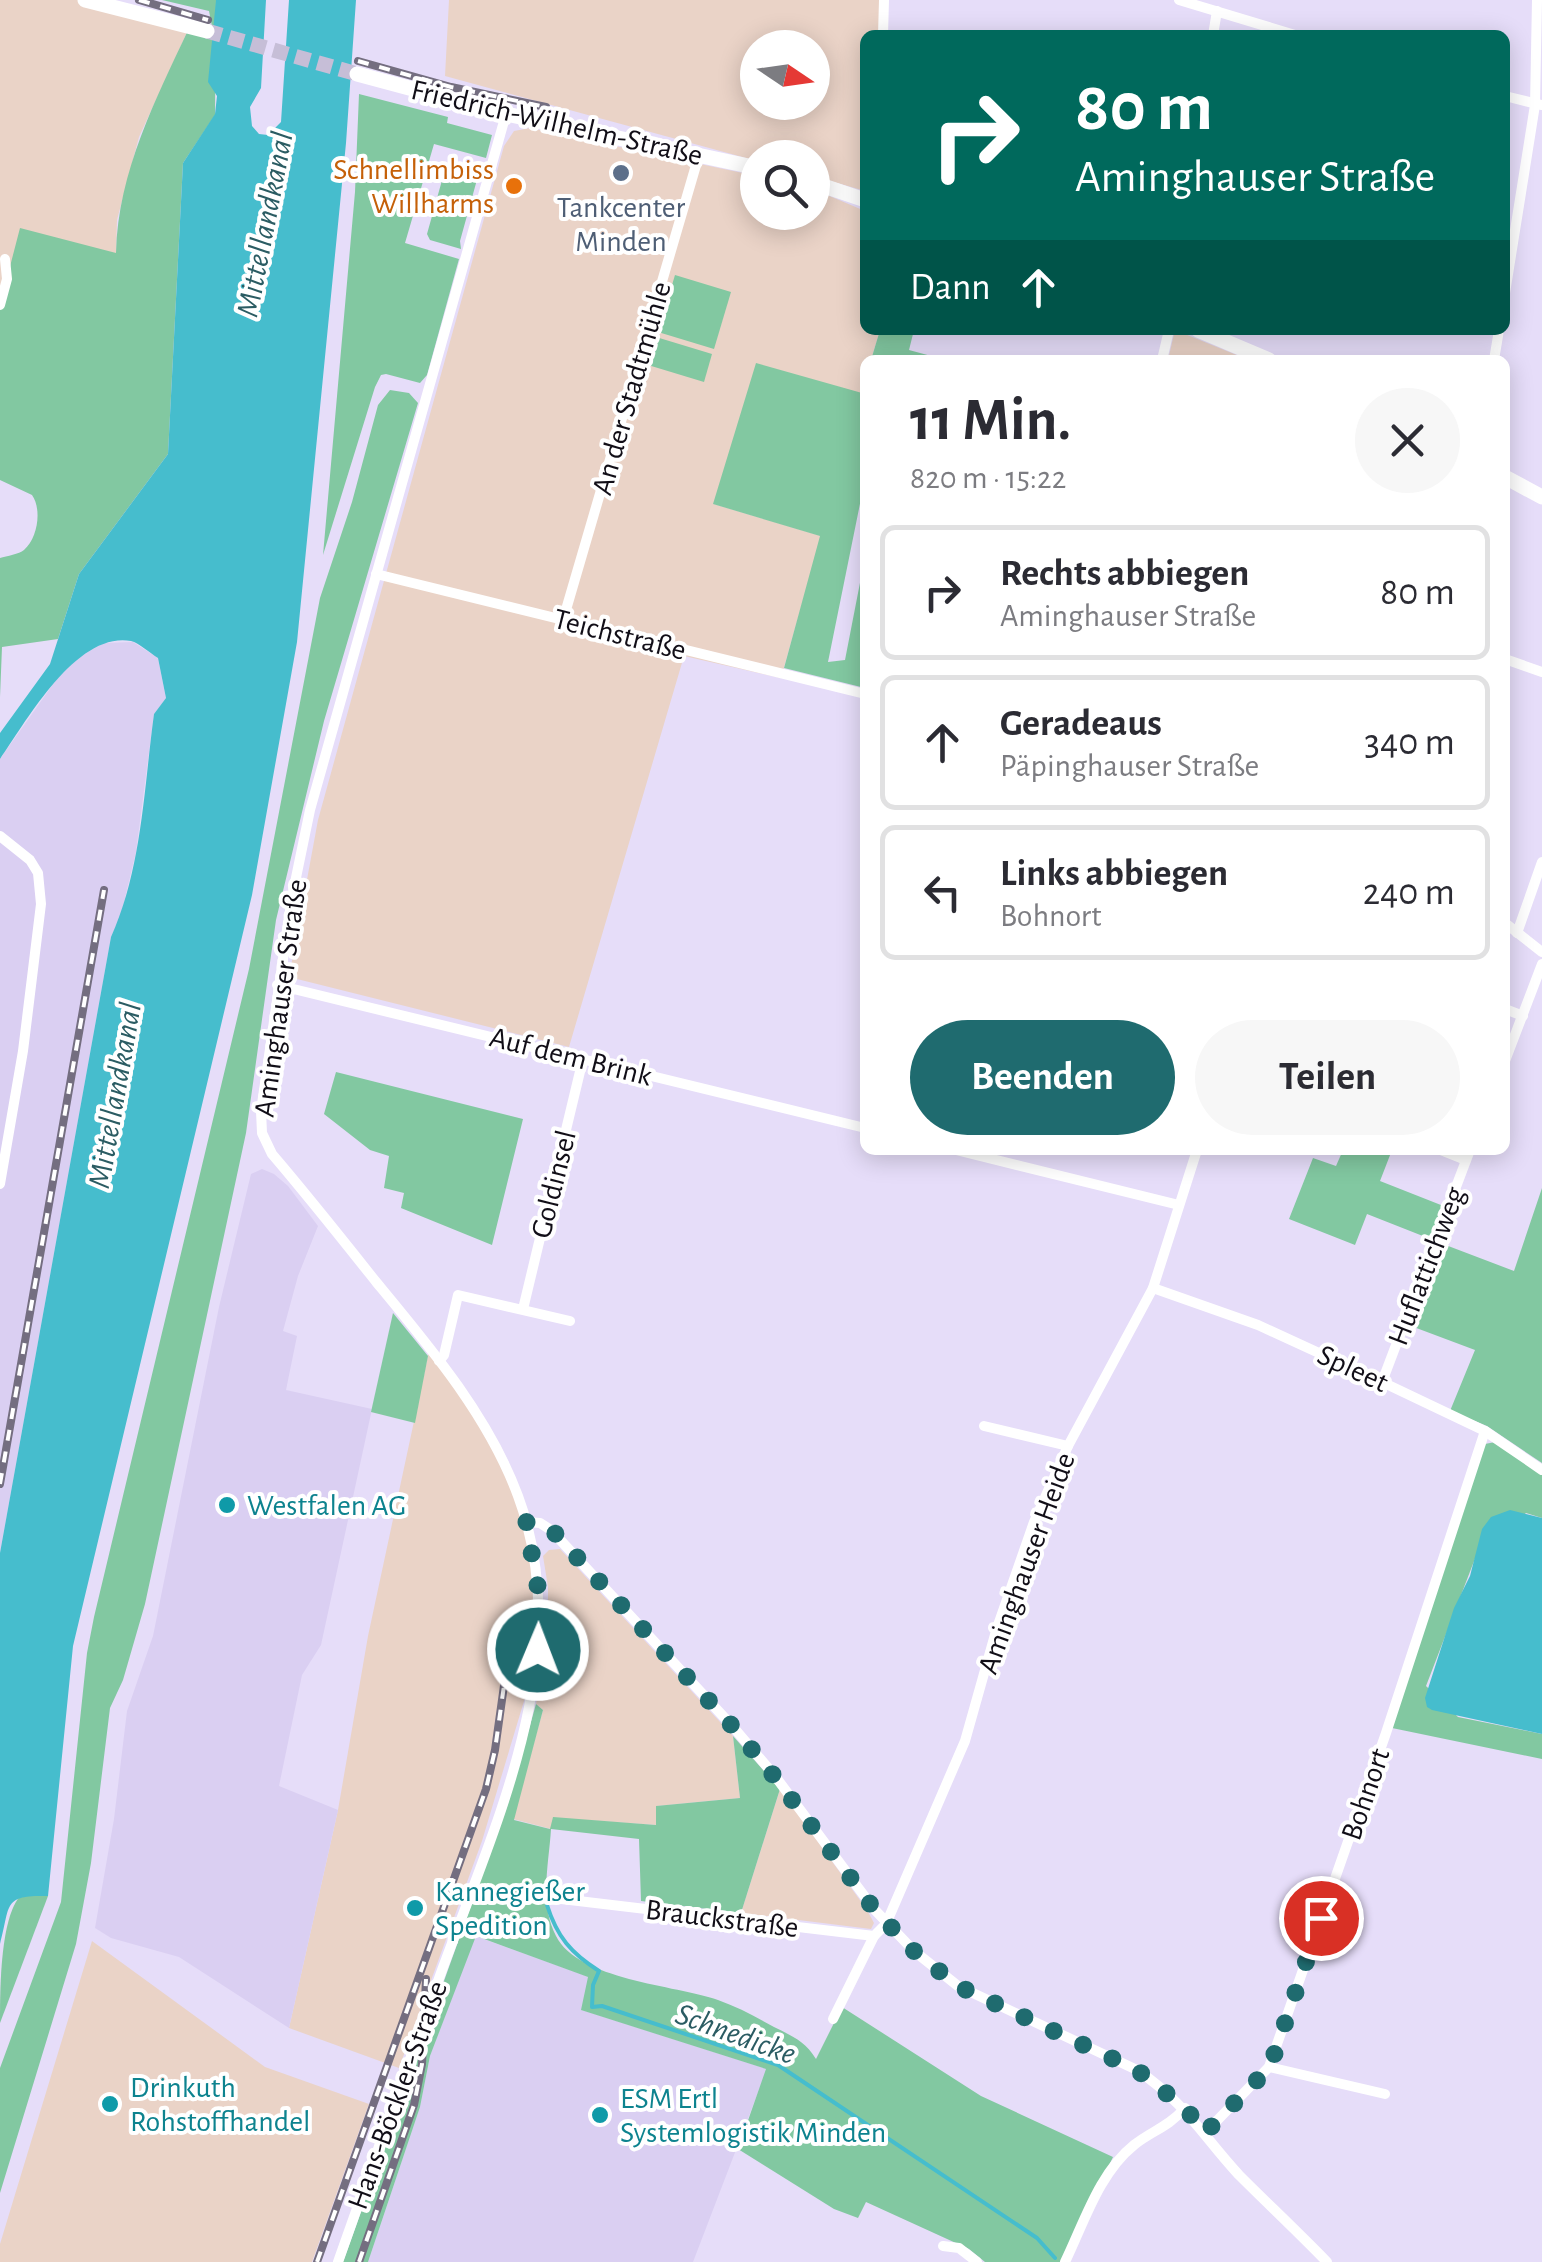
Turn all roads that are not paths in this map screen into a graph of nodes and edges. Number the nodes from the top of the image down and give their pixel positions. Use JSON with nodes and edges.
{"nodes":[{"id":1,"x":86,"y":0,"type":"edge"},
{"id":2,"x":884,"y":0,"type":"edge"},
{"id":3,"x":1179,"y":0,"type":"edge"},
{"id":4,"x":1537,"y":0,"type":"edge"},
{"id":5,"x":1217,"y":12,"type":"junction"},
{"id":6,"x":883,"y":30,"type":"edge"},
{"id":7,"x":1214,"y":30,"type":"edge"},
{"id":8,"x":1278,"y":30,"type":"edge"},
{"id":9,"x":208,"y":31,"type":"tunnel mouth"},
{"id":10,"x":357,"y":74,"type":"tunnel mouth"},
{"id":11,"x":1510,"y":97,"type":"edge"},
{"id":12,"x":1539,"y":105,"type":"edge"},
{"id":13,"x":506,"y":114,"type":"junction"},
{"id":14,"x":699,"y":156,"type":"junction"},
{"id":15,"x":740,"y":164,"type":"edge"},
{"id":16,"x":830,"y":188,"type":"edge"},
{"id":17,"x":860,"y":198,"type":"edge"},
{"id":18,"x":5,"y":259,"type":"dead end"},
{"id":19,"x":1510,"y":265,"type":"edge"},
{"id":20,"x":0,"y":305,"type":"edge"},
{"id":21,"x":1210,"y":335,"type":"edge"},
{"id":22,"x":1257,"y":355,"type":"edge"},
{"id":23,"x":1510,"y":481,"type":"edge"},
{"id":24,"x":1542,"y":497,"type":"edge"},
{"id":25,"x":376,"y":574,"type":"junction"},
{"id":26,"x":563,"y":620,"type":"junction"},
{"id":27,"x":1510,"y":661,"type":"edge"},
{"id":28,"x":1542,"y":672,"type":"edge"},
{"id":29,"x":860,"y":693,"type":"edge"},
{"id":30,"x":0,"y":836,"type":"edge"},
{"id":31,"x":1542,"y":862,"type":"edge"},
{"id":32,"x":1510,"y":928,"type":"edge"},
{"id":33,"x":1517,"y":933,"type":"junction"},
{"id":34,"x":1542,"y":952,"type":"edge"},
{"id":35,"x":1542,"y":964,"type":"edge"},
{"id":36,"x":277,"y":985,"type":"junction"},
{"id":37,"x":1510,"y":1010,"type":"edge"},
{"id":38,"x":1523,"y":1016,"type":"junction"},
{"id":39,"x":1510,"y":1048,"type":"edge"},
{"id":40,"x":583,"y":1059,"type":"junction"},
{"id":41,"x":860,"y":1127,"type":"edge"},
{"id":42,"x":977,"y":1155,"type":"edge"},
{"id":43,"x":1019,"y":1155,"type":"edge"},
{"id":44,"x":1195,"y":1155,"type":"edge"},
{"id":45,"x":1468,"y":1155,"type":"edge"},
{"id":46,"x":1016,"y":1164,"type":"junction"},
{"id":47,"x":0,"y":1184,"type":"edge"},
{"id":48,"x":1180,"y":1205,"type":"junction"},
{"id":49,"x":1153,"y":1288,"type":"junction"},
{"id":50,"x":523,"y":1309,"type":"junction"},
{"id":51,"x":570,"y":1321,"type":"dead end"},
{"id":52,"x":440,"y":1361,"type":"junction"},
{"id":53,"x":1382,"y":1382,"type":"junction"},
{"id":54,"x":984,"y":1426,"type":"dead end"},
{"id":55,"x":1485,"y":1432,"type":"junction"},
{"id":56,"x":1068,"y":1446,"type":"junction"},
{"id":57,"x":1542,"y":1470,"type":"edge"},
{"id":58,"x":526,"y":1522,"type":"junction"},
{"id":59,"x":553,"y":1898,"type":"dead end"},
{"id":60,"x":886,"y":1924,"type":"junction"},
{"id":61,"x":874,"y":1936,"type":"junction"},
{"id":62,"x":833,"y":2019,"type":"dead end"},
{"id":63,"x":1270,"y":2067,"type":"junction"},
{"id":64,"x":1385,"y":2094,"type":"dead end"},
{"id":65,"x":1185,"y":2108,"type":"junction"},
{"id":66,"x":1205,"y":2133,"type":"junction"},
{"id":67,"x":942,"y":2246,"type":"dead end"},
{"id":68,"x":1068,"y":2261,"type":"edge"},
{"id":69,"x":338,"y":2262,"type":"edge"},
{"id":70,"x":977,"y":2262,"type":"edge"},
{"id":71,"x":1327,"y":2262,"type":"edge"}],
"edges":[{"from":1,"to":9,"type":"street"},
{"from":2,"to":6,"type":"street"},
{"from":3,"to":5,"type":"street"},
{"from":4,"to":12,"type":"street"},
{"from":5,"to":7,"type":"street"},
{"from":5,"to":8,"type":"street"},
{"from":10,"to":13,"type":"street","name":"Friedrich-Wilhelm-Straße"},
{"from":11,"to":12,"type":"street"},
{"from":12,"to":19,"type":"street"},
{"from":13,"to":14,"type":"street","name":"Friedrich-Wilhelm-Straße"},
{"from":13,"to":25,"type":"street","name":"Aminghauser Straße"},
{"from":14,"to":15,"type":"street","name":"Friedrich-Wilhelm-Straße"},
{"from":14,"to":26,"type":"street","name":"An der Stadtmühle"},
{"from":16,"to":17,"type":"street"},
{"from":18,"to":20,"type":"street"},
{"from":21,"to":22,"type":"street"},
{"from":23,"to":24,"type":"street"},
{"from":25,"to":26,"type":"street","name":"Teichstraße"},
{"from":25,"to":36,"type":"street","name":"Aminghauser Straße"},
{"from":26,"to":29,"type":"street","name":"Teichstraße"},
{"from":27,"to":28,"type":"street"},
{"from":30,"to":47,"type":"street"},
{"from":31,"to":33,"type":"street"},
{"from":32,"to":33,"type":"street"},
{"from":33,"to":34,"type":"street"},
{"from":35,"to":38,"type":"street"},
{"from":36,"to":40,"type":"street","name":"Auf dem Brink"},
{"from":36,"to":52,"type":"street","name":"Aminghauser Straße"},
{"from":37,"to":38,"type":"street"},
{"from":38,"to":39,"type":"street"},
{"from":40,"to":41,"type":"street","name":"Auf dem Brink"},
{"from":40,"to":50,"type":"street","name":"Goldinsel"},
{"from":42,"to":46,"type":"street"},
{"from":43,"to":46,"type":"street"},
{"from":44,"to":48,"type":"street","name":"Aminghauser Heide"},
{"from":45,"to":53,"type":"street","name":"Huflattichweg"},
{"from":46,"to":48,"type":"street"},
{"from":48,"to":49,"type":"street","name":"Aminghauser Heide"},
{"from":49,"to":53,"type":"street","name":"Spleet"},
{"from":49,"to":56,"type":"street","name":"Aminghauser Heide"},
{"from":50,"to":51,"type":"street"},
{"from":50,"to":52,"type":"street"},
{"from":52,"to":58,"type":"street","name":"Aminghauser Straße"},
{"from":53,"to":55,"type":"street","name":"Spleet"},
{"from":54,"to":56,"type":"street"},
{"from":55,"to":57,"type":"street","name":"Spleet"},
{"from":55,"to":63,"type":"street","name":"Bohnort"},
{"from":56,"to":60,"type":"street","name":"Aminghauser Heide"},
{"from":58,"to":60,"type":"street"},
{"from":58,"to":69,"type":"street","name":"Hans-Böckler-Straße"},
{"from":59,"to":61,"type":"street","name":"Brauckstraße"},
{"from":60,"to":61,"type":"street"},
{"from":60,"to":65,"type":"street"},
{"from":61,"to":62,"type":"street"},
{"from":63,"to":64,"type":"street"},
{"from":63,"to":66,"type":"street","name":"Bohnort"},
{"from":65,"to":66,"type":"street"},
{"from":65,"to":68,"type":"street"},
{"from":66,"to":71,"type":"street"},
{"from":67,"to":70,"type":"street"}]}
